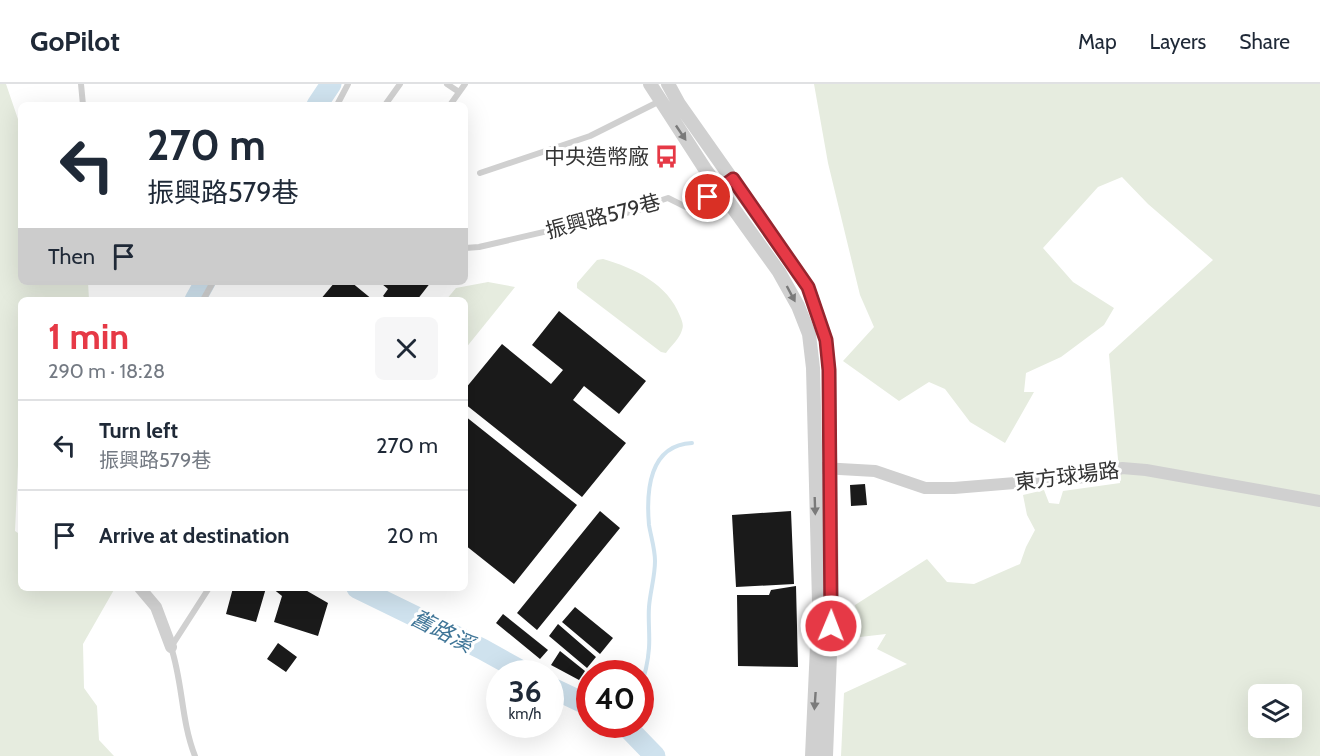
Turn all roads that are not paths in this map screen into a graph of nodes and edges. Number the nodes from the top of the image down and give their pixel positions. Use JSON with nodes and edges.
{"nodes":[{"id":1,"x":81,"y":84,"type":"edge"},
{"id":2,"x":348,"y":84,"type":"edge"},
{"id":3,"x":400,"y":84,"type":"edge"},
{"id":4,"x":447,"y":84,"type":"edge"},
{"id":5,"x":465,"y":84,"type":"edge"},
{"id":6,"x":650,"y":84,"type":"edge"},
{"id":7,"x":670,"y":89,"type":"edge"},
{"id":8,"x":459,"y":92,"type":"junction"},
{"id":9,"x":82,"y":102,"type":"edge"},
{"id":10,"x":339,"y":102,"type":"edge"},
{"id":11,"x":387,"y":102,"type":"edge"},
{"id":12,"x":452,"y":102,"type":"edge"},
{"id":13,"x":660,"y":102,"type":"junction"},
{"id":14,"x":480,"y":173,"type":"dead end"},
{"id":15,"x":733,"y":179,"type":"junction"},
{"id":16,"x":719,"y":189,"type":"junction"},
{"id":17,"x":468,"y":248,"type":"edge"},
{"id":18,"x":822,"y":468,"type":"junction"},
{"id":19,"x":1320,"y":501,"type":"edge"},
{"id":20,"x":143,"y":591,"type":"edge"},
{"id":21,"x":206,"y":591,"type":"edge"},
{"id":22,"x":171,"y":647,"type":"junction"},
{"id":23,"x":195,"y":756,"type":"edge"},
{"id":24,"x":812,"y":756,"type":"edge"},
{"id":25,"x":826,"y":756,"type":"edge"}],
"edges":[{"from":1,"to":9,"type":"lane"},
{"from":2,"to":10,"type":"lane"},
{"from":3,"to":11,"type":"lane"},
{"from":4,"to":8,"type":"lane"},
{"from":5,"to":8,"type":"lane"},
{"from":6,"to":13,"type":"street"},
{"from":7,"to":13,"type":"lane"},
{"from":7,"to":15,"type":"street"},
{"from":8,"to":12,"type":"lane"},
{"from":13,"to":14,"type":"lane"},
{"from":13,"to":16,"type":"street","one_way":true},
{"from":15,"to":16,"type":"lane","name":"振興路579巷"},
{"from":15,"to":18,"type":"street"},
{"from":16,"to":17,"type":"lane","name":"振興路579巷"},
{"from":16,"to":18,"type":"street","one_way":true},
{"from":18,"to":19,"type":"street","name":"東方球場路"},
{"from":18,"to":24,"type":"street","one_way":true},
{"from":18,"to":25,"type":"street"},
{"from":20,"to":22,"type":"street"},
{"from":21,"to":22,"type":"lane"},
{"from":22,"to":23,"type":"lane"}]}
